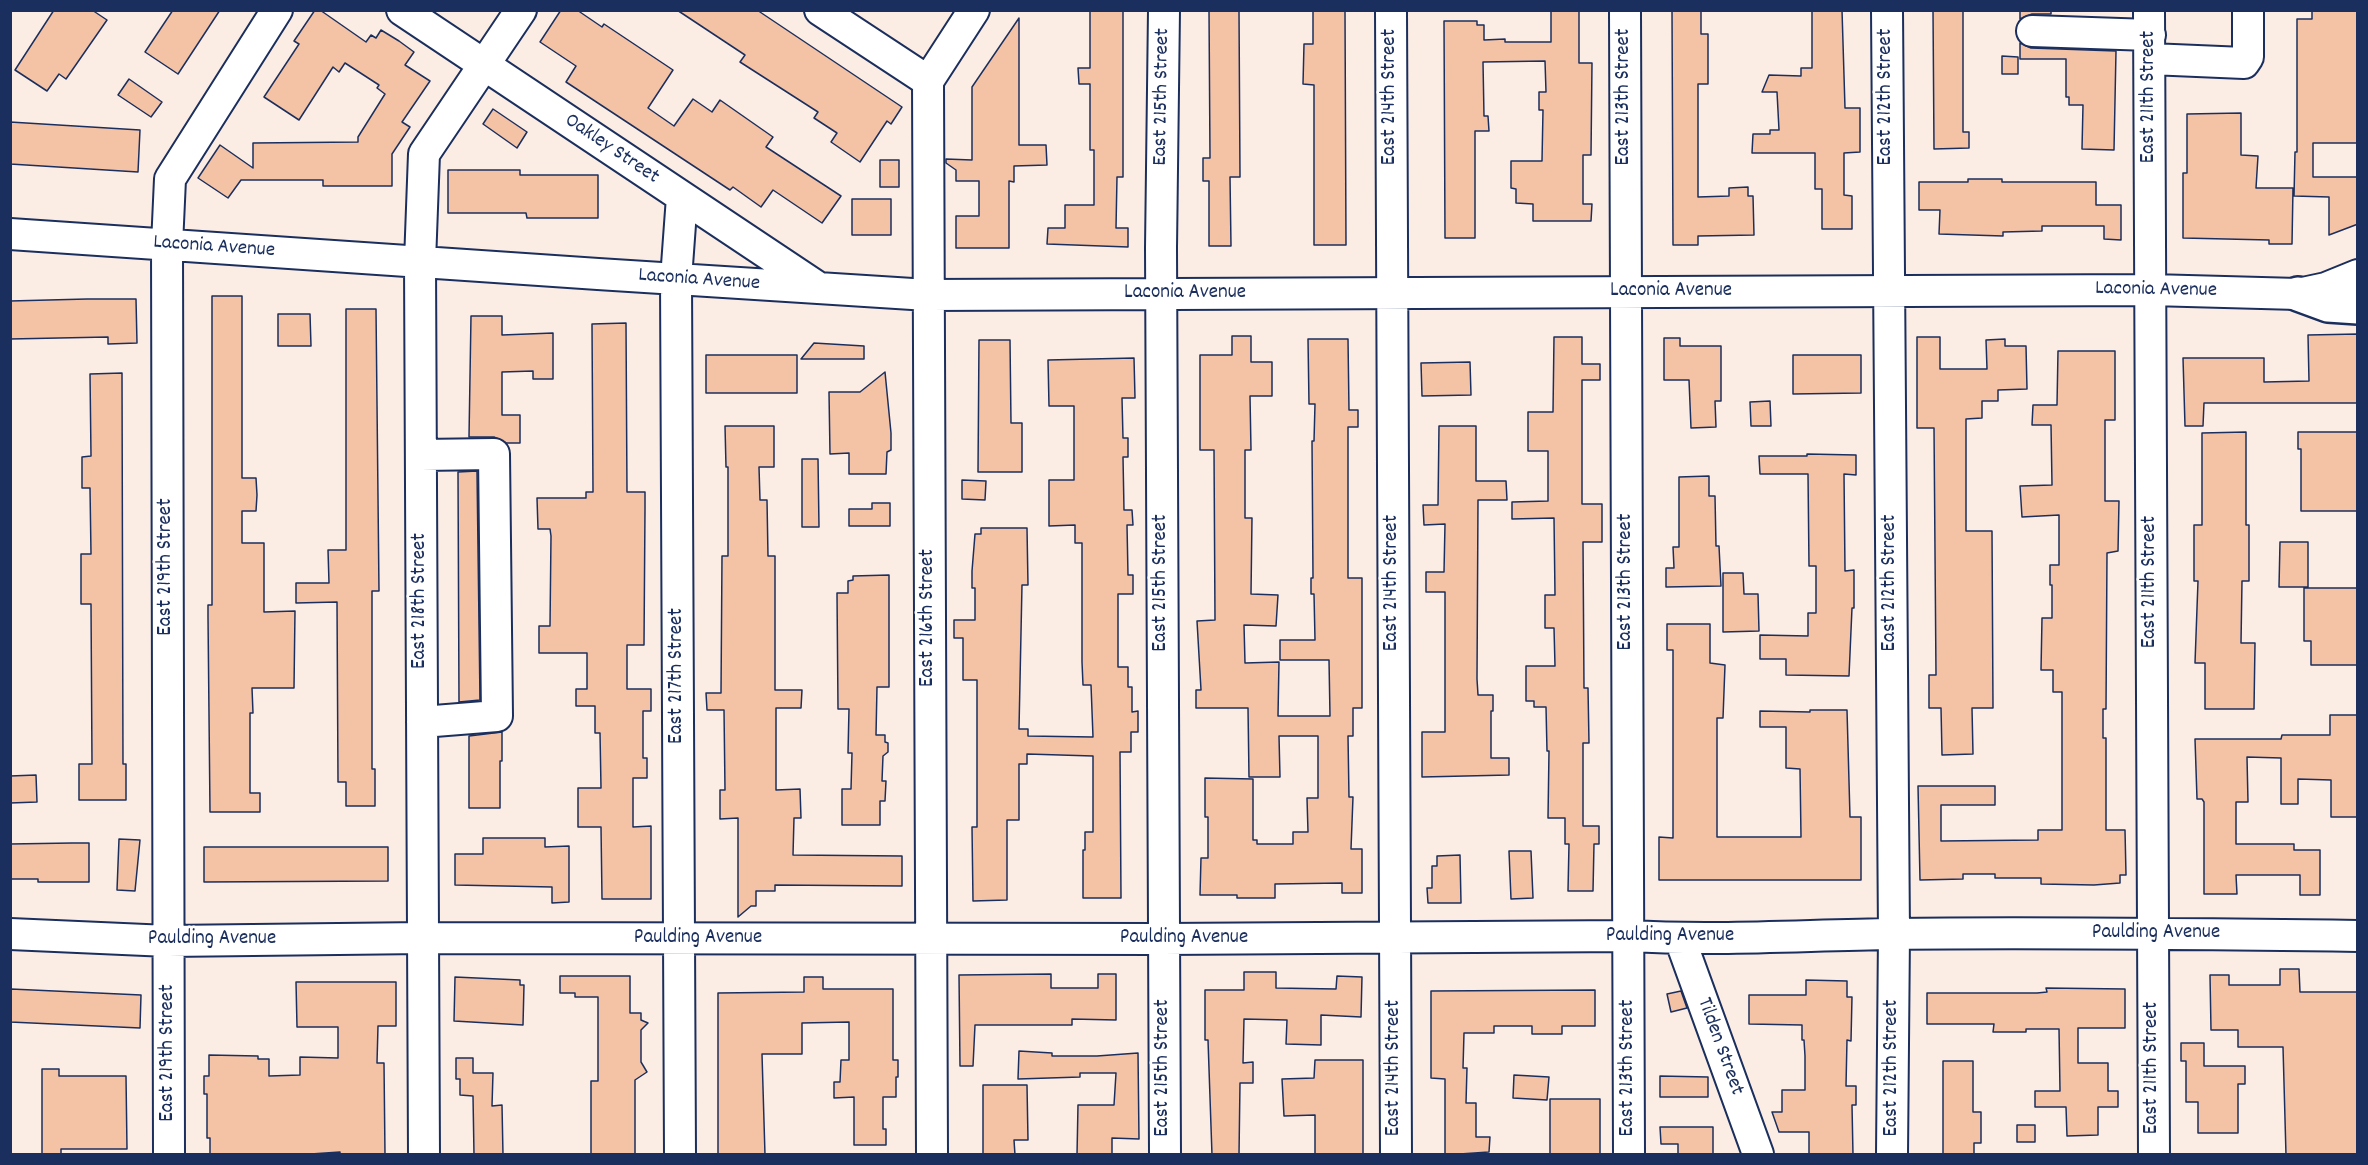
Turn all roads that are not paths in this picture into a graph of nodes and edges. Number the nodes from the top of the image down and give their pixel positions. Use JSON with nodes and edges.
{"nodes":[{"id":1,"x":277,"y":10,"type":"edge"},
{"id":2,"x":402,"y":10,"type":"edge"},
{"id":3,"x":521,"y":10,"type":"edge"},
{"id":4,"x":820,"y":10,"type":"edge"},
{"id":5,"x":974,"y":10,"type":"edge"},
{"id":6,"x":1164,"y":10,"type":"edge"},
{"id":7,"x":1391,"y":10,"type":"edge"},
{"id":8,"x":1624,"y":10,"type":"edge"},
{"id":9,"x":1887,"y":10,"type":"edge"},
{"id":10,"x":2248,"y":10,"type":"edge"},
{"id":11,"x":2032,"y":31,"type":"dead end"},
{"id":12,"x":2149,"y":35,"type":"edge"},
{"id":13,"x":483,"y":65,"type":"junction"},
{"id":14,"x":928,"y":81,"type":"junction"},
{"id":15,"x":682,"y":197,"type":"junction"},
{"id":16,"x":10,"y":234,"type":"edge"},
{"id":17,"x":166,"y":245,"type":"junction"},
{"id":18,"x":420,"y":262,"type":"junction"},
{"id":19,"x":2358,"y":275,"type":"edge"},
{"id":20,"x":676,"y":279,"type":"junction"},
{"id":21,"x":820,"y":289,"type":"junction"},
{"id":22,"x":2151,"y":290,"type":"junction"},
{"id":23,"x":1888,"y":291,"type":"junction"},
{"id":24,"x":1392,"y":292,"type":"junction"},
{"id":25,"x":1626,"y":292,"type":"junction"},
{"id":26,"x":1161,"y":294,"type":"junction"},
{"id":27,"x":2298,"y":294,"type":"junction"},
{"id":28,"x":928,"y":295,"type":"junction"},
{"id":29,"x":2358,"y":307,"type":"edge"},
{"id":30,"x":421,"y":455,"type":"junction"},
{"id":31,"x":422,"y":722,"type":"junction"},
{"id":32,"x":2152,"y":933,"type":"junction"},
{"id":33,"x":10,"y":934,"type":"edge"},
{"id":34,"x":1894,"y":934,"type":"junction"},
{"id":35,"x":1629,"y":936,"type":"junction"},
{"id":36,"x":2358,"y":936,"type":"edge"},
{"id":37,"x":1395,"y":938,"type":"junction"},
{"id":38,"x":423,"y":939,"type":"junction"},
{"id":39,"x":930,"y":939,"type":"junction"},
{"id":40,"x":1163,"y":939,"type":"junction"},
{"id":41,"x":1680,"y":939,"type":"junction"},
{"id":42,"x":679,"y":940,"type":"junction"},
{"id":43,"x":168,"y":941,"type":"junction"},
{"id":44,"x":169,"y":1155,"type":"edge"},
{"id":45,"x":424,"y":1155,"type":"edge"},
{"id":46,"x":680,"y":1155,"type":"edge"},
{"id":47,"x":932,"y":1155,"type":"edge"},
{"id":48,"x":1165,"y":1155,"type":"edge"},
{"id":49,"x":1396,"y":1155,"type":"edge"},
{"id":50,"x":1629,"y":1155,"type":"edge"},
{"id":51,"x":1758,"y":1155,"type":"edge"},
{"id":52,"x":1892,"y":1155,"type":"edge"},
{"id":53,"x":2154,"y":1155,"type":"edge"}],
"edges":[{"from":1,"to":17,"type":"street","name":"East 219th Street"},
{"from":2,"to":13,"type":"street","name":"Oakley Street"},
{"from":3,"to":13,"type":"street","name":"East 218th Street"},
{"from":4,"to":14,"type":"street"},
{"from":5,"to":14,"type":"street"},
{"from":6,"to":26,"type":"street","name":"East 215th Street"},
{"from":7,"to":24,"type":"street","name":"East 214th Street"},
{"from":8,"to":25,"type":"street","name":"East 213th Street"},
{"from":9,"to":23,"type":"street","name":"East 212th Street"},
{"from":10,"to":12,"type":"street"},
{"from":11,"to":12,"type":"street"},
{"from":12,"to":22,"type":"street","name":"East 211th Street"},
{"from":13,"to":15,"type":"street","name":"Oakley Street"},
{"from":13,"to":18,"type":"street","name":"East 218th Street"},
{"from":14,"to":28,"type":"street","name":"East 216th Street"},
{"from":15,"to":20,"type":"street","name":"East 217th Street"},
{"from":15,"to":21,"type":"street","name":"Oakley Street"},
{"from":16,"to":17,"type":"street","name":"Laconia Avenue"},
{"from":17,"to":18,"type":"street","name":"Laconia Avenue"},
{"from":17,"to":43,"type":"street","name":"East 219th Street"},
{"from":18,"to":20,"type":"street","name":"Laconia Avenue"},
{"from":18,"to":30,"type":"street","name":"East 218th Street"},
{"from":19,"to":27,"type":"street","name":"Laconia Avenue"},
{"from":20,"to":21,"type":"street","name":"Laconia Avenue"},
{"from":20,"to":42,"type":"street","name":"East 217th Street"},
{"from":21,"to":28,"type":"street","name":"Laconia Avenue"},
{"from":22,"to":23,"type":"street","name":"Laconia Avenue"},
{"from":22,"to":27,"type":"street","name":"Laconia Avenue"},
{"from":22,"to":32,"type":"street","name":"East 211th Street"},
{"from":23,"to":25,"type":"street","name":"Laconia Avenue"},
{"from":23,"to":34,"type":"street","name":"East 212th Street"},
{"from":24,"to":25,"type":"street","name":"Laconia Avenue"},
{"from":24,"to":26,"type":"street","name":"Laconia Avenue"},
{"from":24,"to":37,"type":"street","name":"East 214th Street"},
{"from":25,"to":35,"type":"street","name":"East 213th Street"},
{"from":26,"to":28,"type":"street","name":"Laconia Avenue"},
{"from":26,"to":40,"type":"street","name":"East 215th Street"},
{"from":27,"to":29,"type":"main road"},
{"from":28,"to":39,"type":"street","name":"East 216th Street"},
{"from":30,"to":31,"type":"street","name":"East 218th Street"},
{"from":30,"to":31,"type":"street"},
{"from":31,"to":38,"type":"street","name":"East 218th Street"},
{"from":32,"to":34,"type":"street","name":"Paulding Avenue"},
{"from":32,"to":36,"type":"street","name":"Paulding Avenue"},
{"from":32,"to":53,"type":"street","name":"East 211th Street"},
{"from":33,"to":43,"type":"street","name":"Paulding Avenue"},
{"from":34,"to":41,"type":"street","name":"Paulding Avenue"},
{"from":34,"to":52,"type":"street","name":"East 212th Street"},
{"from":35,"to":37,"type":"street","name":"Paulding Avenue"},
{"from":35,"to":41,"type":"street","name":"Paulding Avenue"},
{"from":35,"to":50,"type":"street","name":"East 213th Street"},
{"from":37,"to":40,"type":"street","name":"Paulding Avenue"},
{"from":37,"to":49,"type":"street","name":"East 214th Street"},
{"from":38,"to":42,"type":"street","name":"Paulding Avenue"},
{"from":38,"to":43,"type":"street","name":"Paulding Avenue"},
{"from":38,"to":45,"type":"street","name":"East 218th Street"},
{"from":39,"to":40,"type":"street","name":"Paulding Avenue"},
{"from":39,"to":42,"type":"street","name":"Paulding Avenue"},
{"from":39,"to":47,"type":"street","name":"East 216th Street"},
{"from":40,"to":48,"type":"street","name":"East 215th Street"},
{"from":41,"to":51,"type":"street","name":"Tilden Street"},
{"from":42,"to":46,"type":"street","name":"East 217th Street"},
{"from":43,"to":44,"type":"street","name":"East 219th Street"}]}
